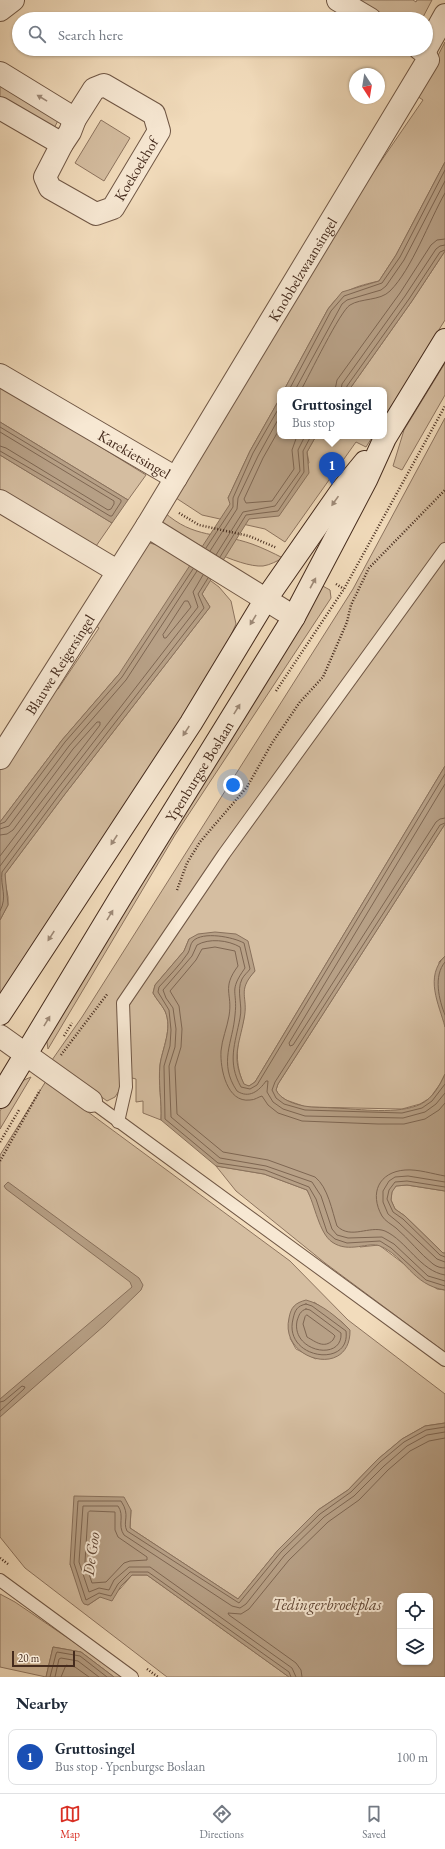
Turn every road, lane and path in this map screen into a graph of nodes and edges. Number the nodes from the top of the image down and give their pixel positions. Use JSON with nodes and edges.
{"nodes":[{"id":1,"x":13,"y":0,"type":"edge"},
{"id":2,"x":338,"y":0,"type":"edge"},
{"id":3,"x":0,"y":10,"type":"edge"},
{"id":4,"x":358,"y":12,"type":"edge"},
{"id":5,"x":445,"y":15,"type":"edge"},
{"id":6,"x":433,"y":37,"type":"edge"},
{"id":7,"x":423,"y":56,"type":"edge"},
{"id":8,"x":0,"y":73,"type":"edge"},
{"id":9,"x":0,"y":108,"type":"edge"},
{"id":10,"x":75,"y":119,"type":"junction"},
{"id":11,"x":62,"y":144,"type":"junction"},
{"id":12,"x":445,"y":340,"type":"edge"},
{"id":13,"x":0,"y":375,"type":"edge"},
{"id":14,"x":387,"y":435,"type":"edge"},
{"id":15,"x":384,"y":439,"type":"edge"},
{"id":16,"x":385,"y":439,"type":"edge"},
{"id":17,"x":176,"y":478,"type":"junction"},
{"id":18,"x":445,"y":490,"type":"edge"},
{"id":19,"x":0,"y":501,"type":"edge"},
{"id":20,"x":199,"y":525,"type":"dead end"},
{"id":21,"x":146,"y":526,"type":"junction"},
{"id":22,"x":274,"y":547,"type":"dead end"},
{"id":23,"x":445,"y":549,"type":"edge"},
{"id":24,"x":117,"y":571,"type":"junction"},
{"id":25,"x":266,"y":599,"type":"junction"},
{"id":26,"x":294,"y":617,"type":"junction"},
{"id":27,"x":0,"y":758,"type":"edge"},
{"id":28,"x":174,"y":896,"type":"dead end"},
{"id":29,"x":112,"y":987,"type":"dead end"},
{"id":30,"x":0,"y":1014,"type":"edge"},
{"id":31,"x":0,"y":1036,"type":"edge"},
{"id":32,"x":26,"y":1055,"type":"junction"},
{"id":33,"x":60,"y":1056,"type":"dead end"},
{"id":34,"x":42,"y":1087,"type":"dead end"},
{"id":35,"x":0,"y":1097,"type":"edge"},
{"id":36,"x":91,"y":1101,"type":"joint"},
{"id":37,"x":118,"y":1122,"type":"junction"},
{"id":38,"x":0,"y":1161,"type":"edge"},
{"id":39,"x":445,"y":1360,"type":"edge"},
{"id":40,"x":0,"y":1580,"type":"edge"},
{"id":41,"x":132,"y":1677,"type":"edge"}],
"edges":[{"from":1,"to":3,"type":"street"},
{"from":2,"to":4,"type":"street"},
{"from":5,"to":6,"type":"street","name":"Knobbelzwaansingel"},
{"from":7,"to":17,"type":"street","name":"Knobbelzwaansingel"},
{"from":10,"to":8,"type":"street","one_way":true},
{"from":9,"to":11,"type":"street"},
{"from":10,"to":11,"type":"street","name":"Koekoekhof"},
{"from":10,"to":11,"type":"street","name":"Koekoekhof"},
{"from":12,"to":14,"type":"street","name":"Ypenburgse Boslaan"},
{"from":13,"to":17,"type":"street","name":"Karekietsingel"},
{"from":15,"to":25,"type":"street","name":"Ypenburgse Boslaan","one_way":true},
{"from":26,"to":16,"type":"street","name":"Ypenburgse Boslaan","one_way":true},
{"from":17,"to":21,"type":"street","name":"Karekietsingel"},
{"from":18,"to":28,"type":"path"},
{"from":19,"to":24,"type":"street"},
{"from":20,"to":22,"type":"path"},
{"from":21,"to":24,"type":"street","name":"Karekietsingel"},
{"from":21,"to":25,"type":"street"},
{"from":23,"to":37,"type":"lane"},
{"from":24,"to":27,"type":"street","name":"Blauwe Reigersingel"},
{"from":25,"to":26,"type":"street"},
{"from":25,"to":30,"type":"street","name":"Ypenburgse Boslaan","one_way":true},
{"from":32,"to":26,"type":"street","name":"Ypenburgse Boslaan","one_way":true},
{"from":29,"to":33,"type":"path"},
{"from":31,"to":32,"type":"street"},
{"from":32,"to":35,"type":"street","name":"Ypenburgse Boslaan"},
{"from":32,"to":36,"type":"street"},
{"from":34,"to":38,"type":"path"},
{"from":36,"to":37,"type":"lane"},
{"from":37,"to":39,"type":"lane"},
{"from":40,"to":41,"type":"lane"}]}
